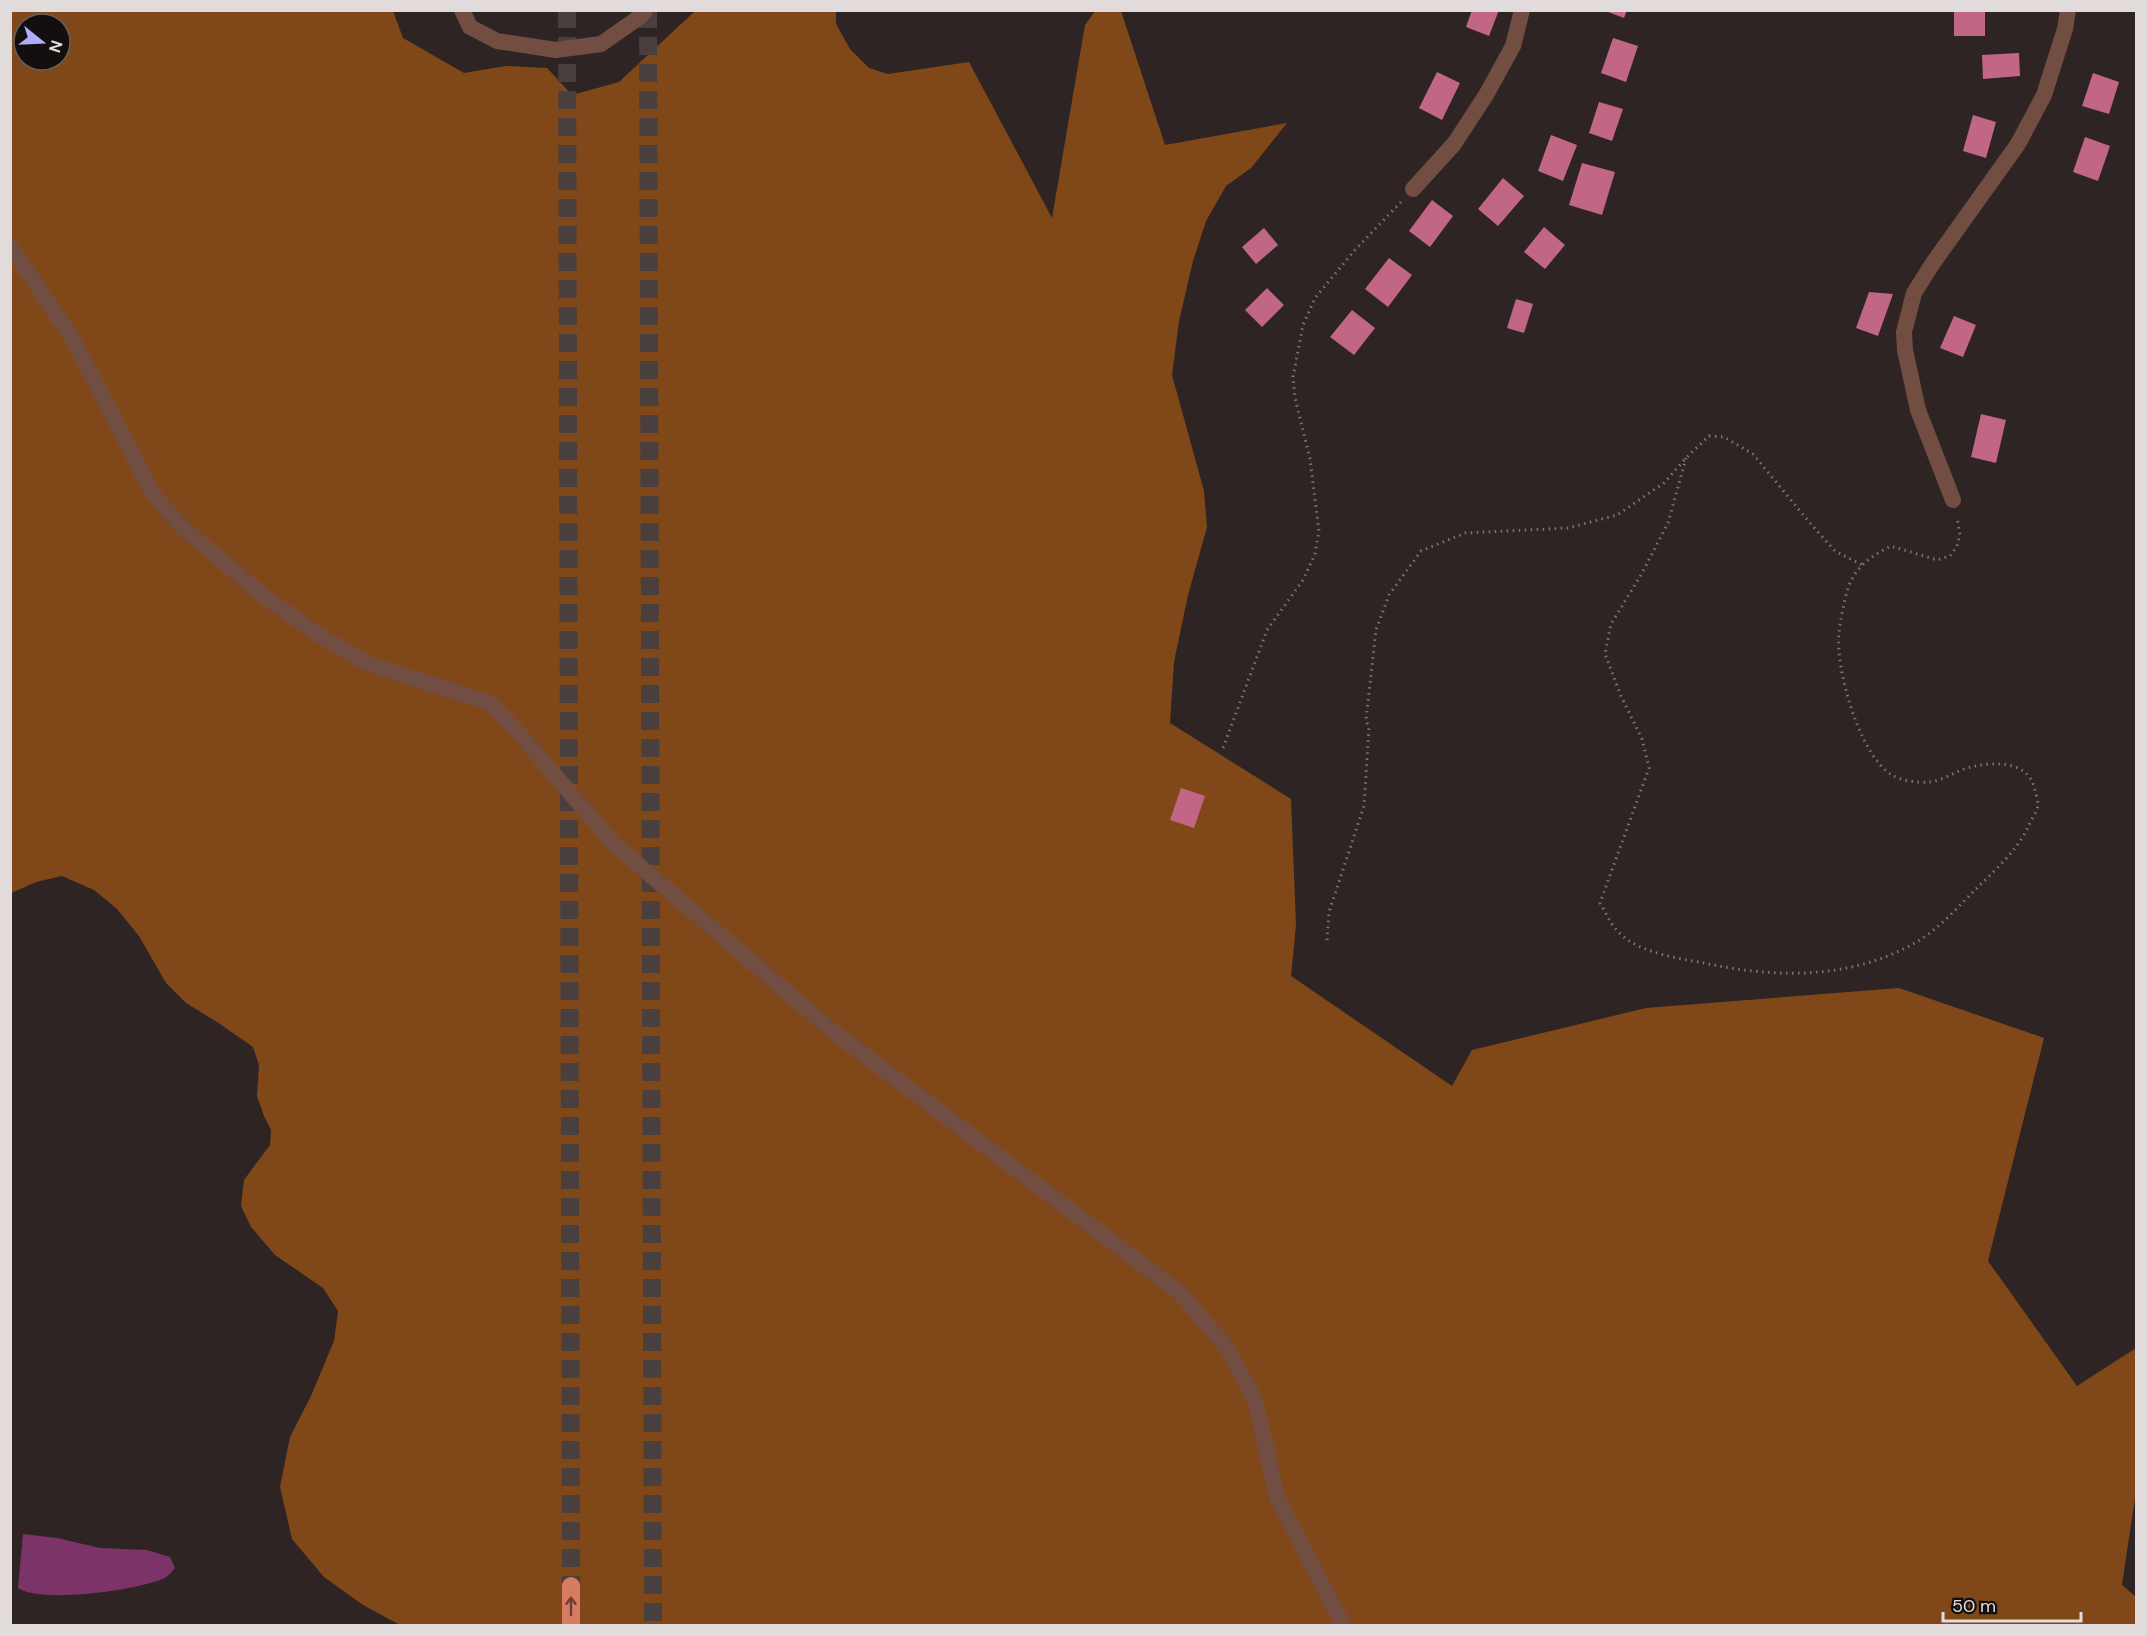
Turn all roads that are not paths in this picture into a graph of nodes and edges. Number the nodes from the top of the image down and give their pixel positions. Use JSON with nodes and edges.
{"nodes":[{"id":1,"x":462,"y":10,"type":"edge"},
{"id":2,"x":645,"y":10,"type":"edge"},
{"id":3,"x":1522,"y":10,"type":"edge"},
{"id":4,"x":2068,"y":10,"type":"edge"},
{"id":5,"x":1413,"y":189,"type":"road end"},
{"id":6,"x":10,"y":246,"type":"edge"},
{"id":7,"x":1953,"y":500,"type":"road end"},
{"id":8,"x":571,"y":1586,"type":"tunnel mouth"},
{"id":9,"x":571,"y":1626,"type":"edge"},
{"id":10,"x":1344,"y":1626,"type":"edge"}],
"edges":[{"from":1,"to":2,"type":"street"},
{"from":3,"to":5,"type":"street"},
{"from":4,"to":7,"type":"street"},
{"from":6,"to":10,"type":"street"},
{"from":9,"to":8,"type":"highway","one_way":true}]}
